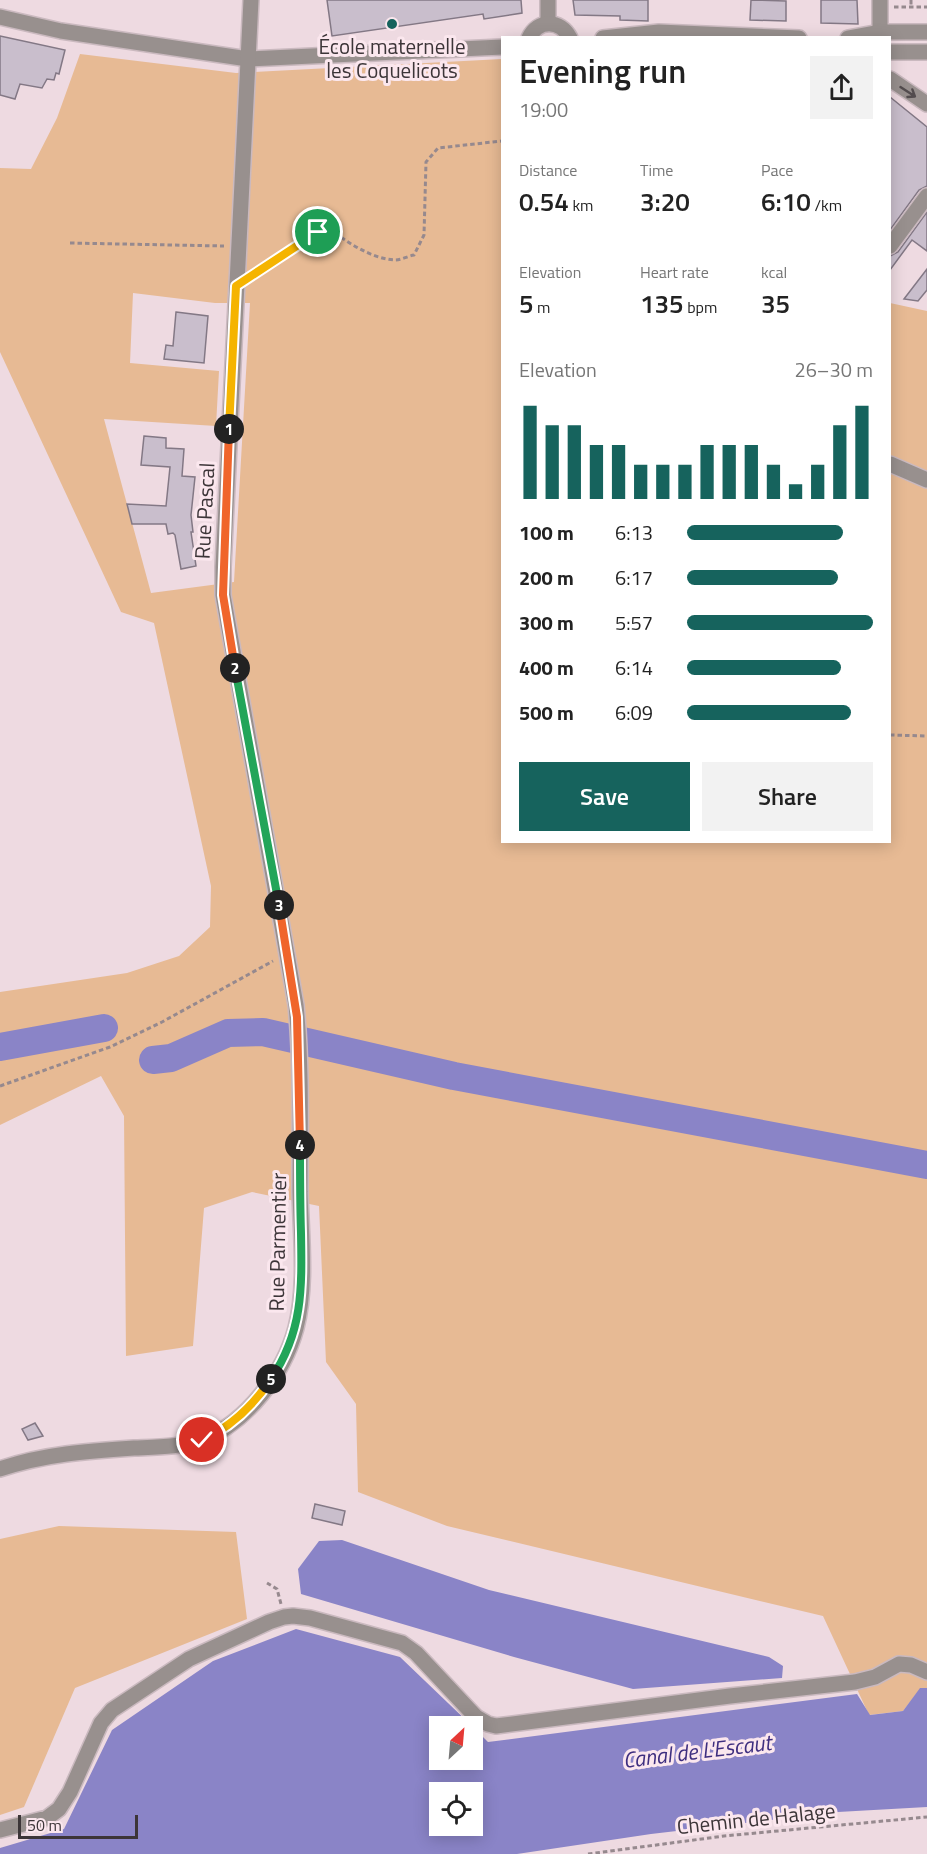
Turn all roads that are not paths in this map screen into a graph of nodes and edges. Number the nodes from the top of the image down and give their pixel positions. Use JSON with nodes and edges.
{"nodes":[{"id":1,"x":251,"y":0,"type":"edge"},
{"id":2,"x":548,"y":0,"type":"edge"},
{"id":3,"x":880,"y":4,"type":"edge"},
{"id":4,"x":0,"y":17,"type":"edge"},
{"id":5,"x":548,"y":23,"type":"junction"},
{"id":6,"x":927,"y":32,"type":"edge"},
{"id":7,"x":880,"y":35,"type":"edge"},
{"id":8,"x":530,"y":36,"type":"edge"},
{"id":9,"x":568,"y":36,"type":"edge"},
{"id":10,"x":622,"y":36,"type":"edge"},
{"id":11,"x":752,"y":36,"type":"edge"},
{"id":12,"x":501,"y":47,"type":"edge"},
{"id":13,"x":891,"y":52,"type":"edge"},
{"id":14,"x":927,"y":52,"type":"edge"},
{"id":15,"x":248,"y":59,"type":"junction"},
{"id":16,"x":891,"y":80,"type":"edge"},
{"id":17,"x":927,"y":104,"type":"edge"},
{"id":18,"x":927,"y":196,"type":"edge"},
{"id":19,"x":891,"y":245,"type":"edge"},
{"id":20,"x":891,"y":464,"type":"edge"},
{"id":21,"x":927,"y":480,"type":"edge"},
{"id":22,"x":297,"y":1017,"type":"joint"},
{"id":23,"x":0,"y":1469,"type":"edge"},
{"id":24,"x":927,"y":1672,"type":"edge"},
{"id":25,"x":0,"y":1830,"type":"edge"}],
"edges":[{"from":1,"to":15,"type":"street","name":"Rue Pascal"},
{"from":2,"to":5,"type":"street"},
{"from":3,"to":7,"type":"street"},
{"from":4,"to":15,"type":"street"},
{"from":5,"to":8,"type":"street"},
{"from":5,"to":9,"type":"street"},
{"from":6,"to":7,"type":"street"},
{"from":10,"to":11,"type":"street"},
{"from":12,"to":15,"type":"street"},
{"from":13,"to":14,"type":"street"},
{"from":15,"to":22,"type":"street","name":"Rue Pascal"},
{"from":16,"to":17,"type":"street","one_way":true},
{"from":18,"to":19,"type":"street"},
{"from":20,"to":21,"type":"street"},
{"from":22,"to":23,"type":"street","name":"Rue Parmentier"},
{"from":24,"to":25,"type":"street"}]}
